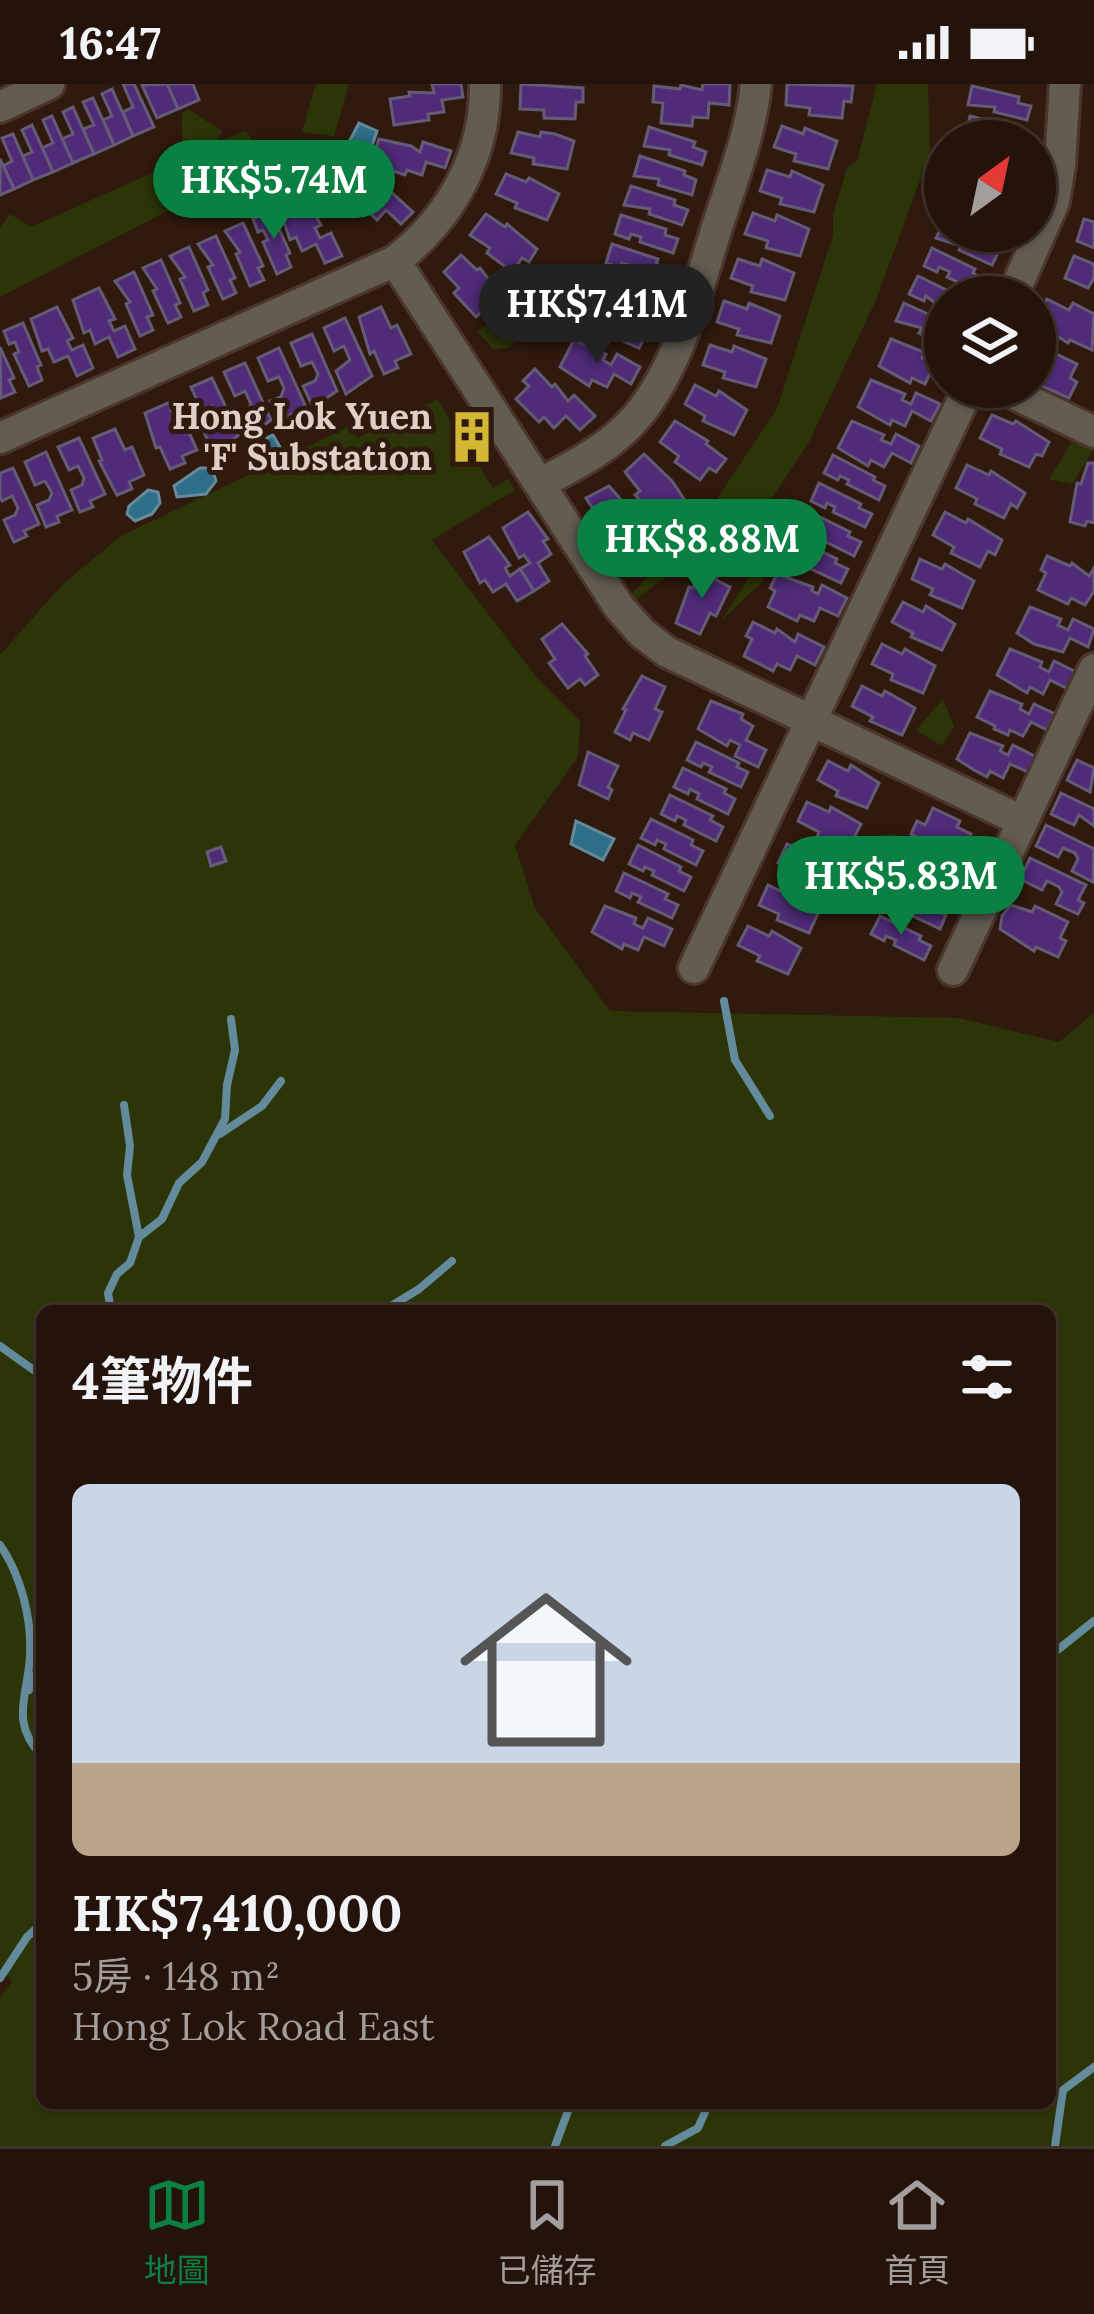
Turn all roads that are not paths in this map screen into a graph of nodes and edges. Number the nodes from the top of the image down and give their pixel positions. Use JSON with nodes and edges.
{"nodes":[{"id":1,"x":49,"y":84,"type":"edge"},
{"id":2,"x":485,"y":84,"type":"edge"},
{"id":3,"x":756,"y":84,"type":"edge"},
{"id":4,"x":1065,"y":84,"type":"edge"},
{"id":5,"x":0,"y":107,"type":"edge"},
{"id":6,"x":395,"y":260,"type":"junction"},
{"id":7,"x":1021,"y":276,"type":"edge"},
{"id":8,"x":960,"y":408,"type":"edge"},
{"id":9,"x":1044,"y":408,"type":"edge"},
{"id":10,"x":1094,"y":432,"type":"edge"},
{"id":11,"x":0,"y":438,"type":"edge"},
{"id":12,"x":541,"y":483,"type":"junction"},
{"id":13,"x":1094,"y":669,"type":"edge"},
{"id":14,"x":809,"y":722,"type":"junction"},
{"id":15,"x":1022,"y":821,"type":"junction"},
{"id":16,"x":694,"y":968,"type":"dead end"},
{"id":17,"x":952,"y":970,"type":"dead end"}],
"edges":[{"from":1,"to":5,"type":"street"},
{"from":2,"to":6,"type":"street"},
{"from":3,"to":12,"type":"street"},
{"from":4,"to":7,"type":"street"},
{"from":6,"to":11,"type":"street"},
{"from":6,"to":12,"type":"street"},
{"from":8,"to":14,"type":"street"},
{"from":9,"to":10,"type":"street"},
{"from":12,"to":14,"type":"street"},
{"from":13,"to":15,"type":"street"},
{"from":14,"to":15,"type":"street"},
{"from":14,"to":16,"type":"street"},
{"from":15,"to":17,"type":"street"}]}
